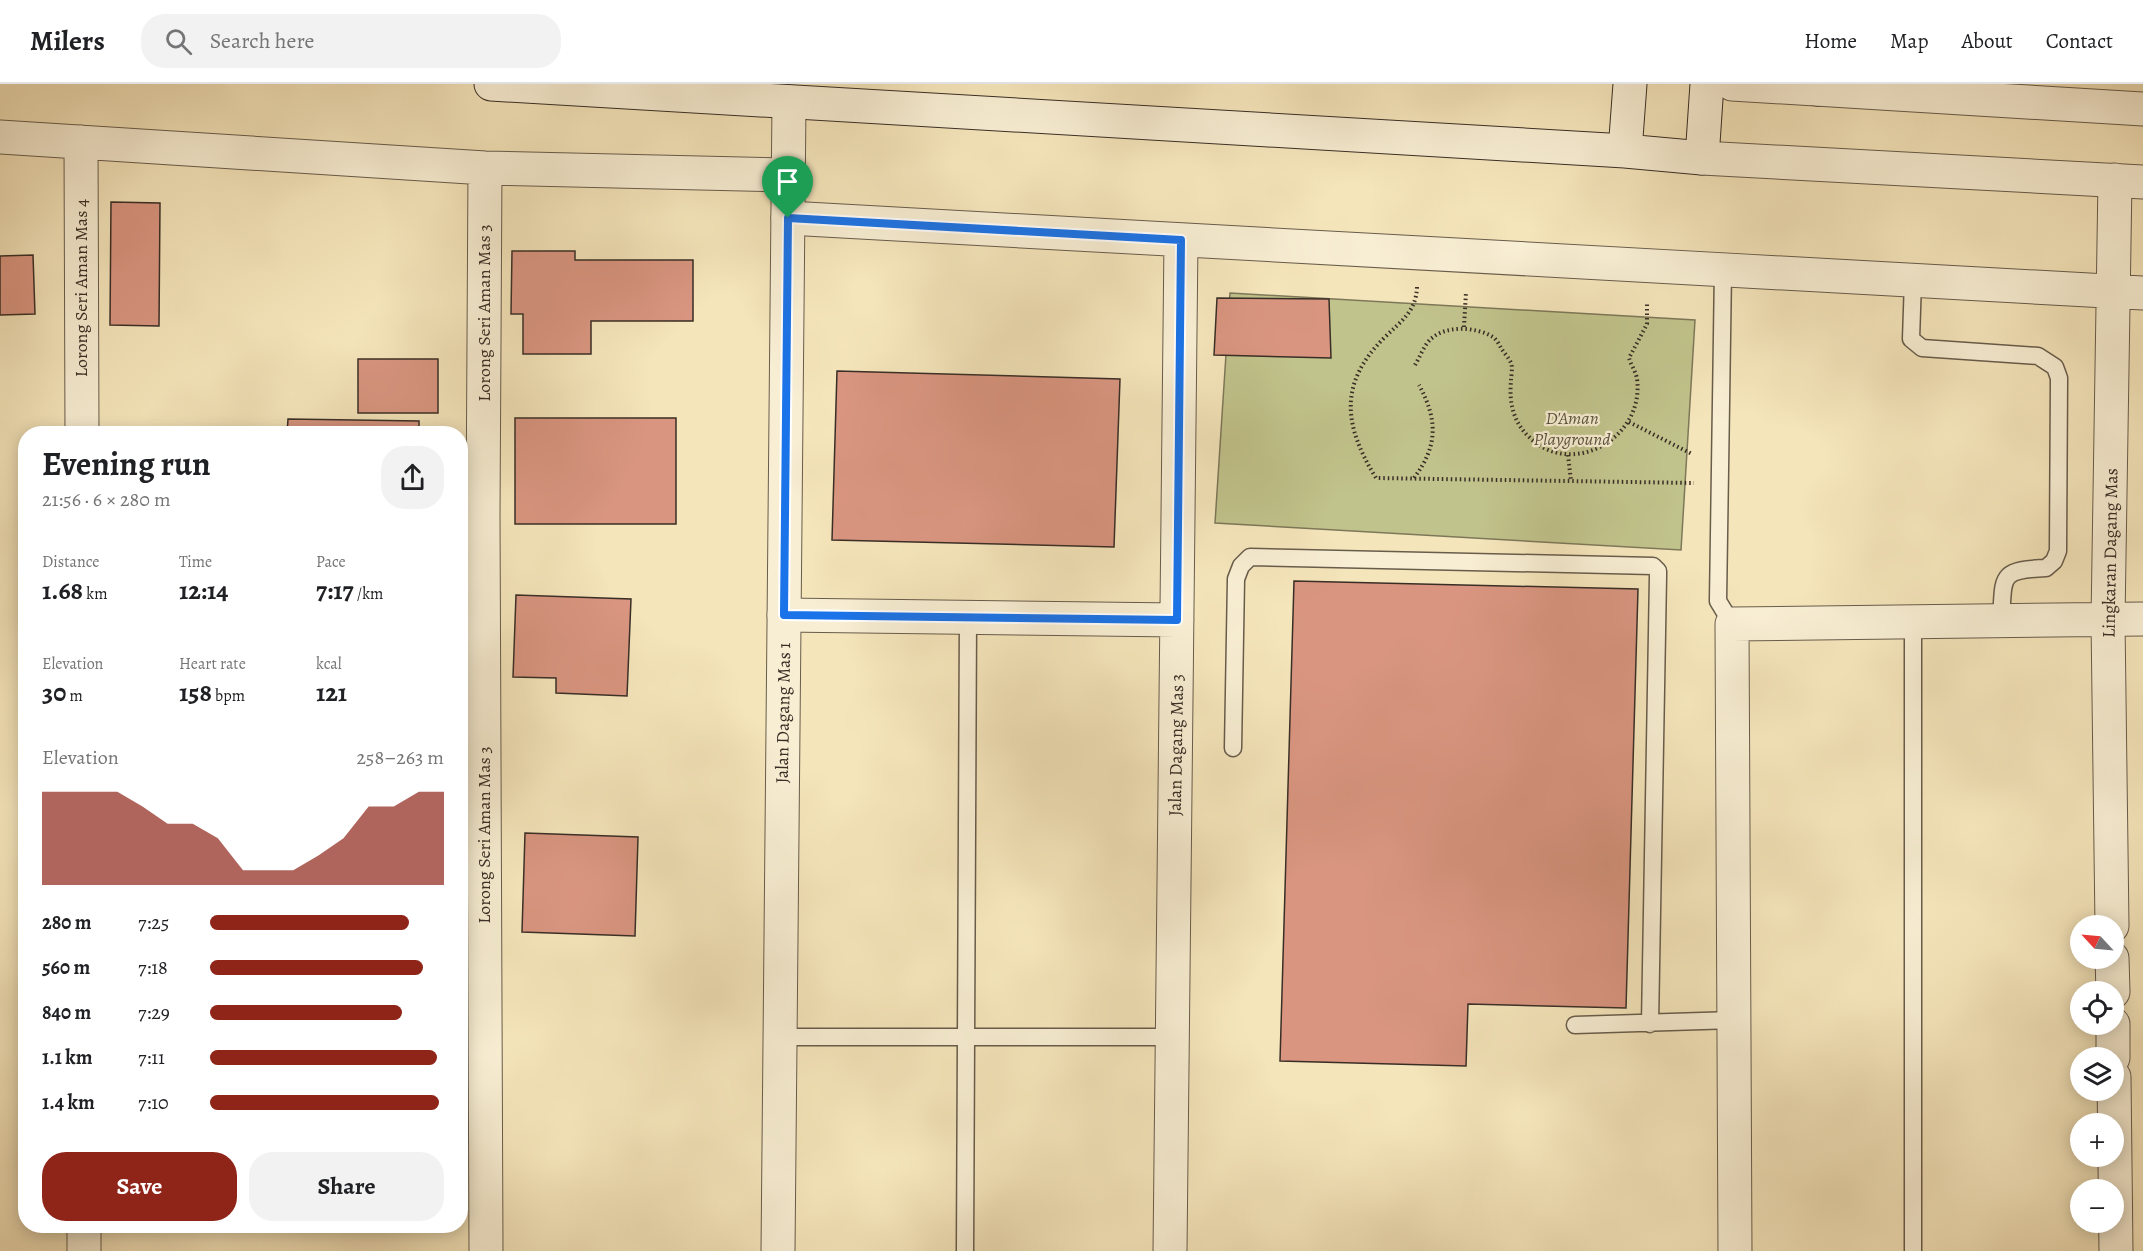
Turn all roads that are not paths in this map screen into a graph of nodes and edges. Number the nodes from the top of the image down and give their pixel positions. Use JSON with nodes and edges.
{"nodes":[{"id":1,"x":491,"y":84,"type":"edge"},
{"id":2,"x":1630,"y":84,"type":"edge"},
{"id":3,"x":1707,"y":84,"type":"edge"},
{"id":4,"x":1732,"y":84,"type":"edge"},
{"id":5,"x":1813,"y":87,"type":"edge"},
{"id":6,"x":789,"y":102,"type":"junction"},
{"id":7,"x":2143,"y":109,"type":"edge"},
{"id":8,"x":0,"y":136,"type":"edge"},
{"id":9,"x":81,"y":142,"type":"junction"},
{"id":10,"x":1625,"y":151,"type":"junction"},
{"id":11,"x":1702,"y":158,"type":"junction"},
{"id":12,"x":486,"y":168,"type":"junction"},
{"id":13,"x":788,"y":175,"type":"junction"},
{"id":14,"x":2129,"y":181,"type":"edge"},
{"id":15,"x":788,"y":218,"type":"junction"},
{"id":16,"x":1181,"y":240,"type":"junction"},
{"id":17,"x":1723,"y":270,"type":"junction"},
{"id":18,"x":1913,"y":280,"type":"junction"},
{"id":19,"x":2128,"y":292,"type":"edge"},
{"id":20,"x":82,"y":426,"type":"edge"},
{"id":21,"x":784,"y":615,"type":"junction"},
{"id":22,"x":968,"y":617,"type":"junction"},
{"id":23,"x":2143,"y":619,"type":"edge"},
{"id":24,"x":1177,"y":620,"type":"junction"},
{"id":25,"x":2108,"y":620,"type":"junction"},
{"id":26,"x":2001,"y":621,"type":"junction"},
{"id":27,"x":1913,"y":622,"type":"junction"},
{"id":28,"x":1732,"y":624,"type":"junction"},
{"id":29,"x":1233,"y":748,"type":"dead end"},
{"id":30,"x":2112,"y":915,"type":"edge"},
{"id":31,"x":1734,"y":1020,"type":"junction"},
{"id":32,"x":1650,"y":1024,"type":"junction"},
{"id":33,"x":1575,"y":1025,"type":"dead end"},
{"id":34,"x":780,"y":1037,"type":"junction"},
{"id":35,"x":965,"y":1037,"type":"junction"},
{"id":36,"x":1172,"y":1037,"type":"junction"},
{"id":37,"x":2114,"y":1101,"type":"edge"},
{"id":38,"x":84,"y":1233,"type":"edge"},
{"id":39,"x":84,"y":1251,"type":"edge"},
{"id":40,"x":486,"y":1251,"type":"edge"},
{"id":41,"x":778,"y":1251,"type":"edge"},
{"id":42,"x":964,"y":1251,"type":"edge"},
{"id":43,"x":1170,"y":1251,"type":"edge"},
{"id":44,"x":1735,"y":1251,"type":"edge"},
{"id":45,"x":1913,"y":1251,"type":"edge"},
{"id":46,"x":2115,"y":1251,"type":"edge"}],
"edges":[{"from":1,"to":6,"type":"street"},
{"from":2,"to":10,"type":"street"},
{"from":3,"to":11,"type":"street"},
{"from":4,"to":5,"type":"street"},
{"from":5,"to":7,"type":"street"},
{"from":6,"to":10,"type":"street"},
{"from":6,"to":13,"type":"street","name":"Jalan Dagang Mas 1"},
{"from":8,"to":9,"type":"street"},
{"from":9,"to":12,"type":"street"},
{"from":9,"to":20,"type":"street","name":"Lorong Seri Aman Mas 4"},
{"from":10,"to":11,"type":"street"},
{"from":11,"to":14,"type":"street"},
{"from":12,"to":13,"type":"street"},
{"from":12,"to":40,"type":"street","name":"Lorong Seri Aman Mas 3"},
{"from":13,"to":15,"type":"street","name":"Jalan Dagang Mas 1"},
{"from":14,"to":19,"type":"street","name":"Lingkaran Dagang Mas"},
{"from":15,"to":16,"type":"street"},
{"from":15,"to":21,"type":"street","name":"Jalan Dagang Mas 1"},
{"from":16,"to":17,"type":"street"},
{"from":16,"to":24,"type":"street","name":"Jalan Dagang Mas 3"},
{"from":17,"to":18,"type":"street"},
{"from":17,"to":28,"type":"lane"},
{"from":18,"to":19,"type":"street"},
{"from":18,"to":26,"type":"lane"},
{"from":19,"to":25,"type":"street","name":"Lingkaran Dagang Mas"},
{"from":21,"to":22,"type":"street"},
{"from":21,"to":34,"type":"street","name":"Jalan Dagang Mas 1"},
{"from":22,"to":24,"type":"street"},
{"from":22,"to":35,"type":"lane"},
{"from":23,"to":25,"type":"street"},
{"from":24,"to":36,"type":"street","name":"Jalan Dagang Mas 3"},
{"from":25,"to":26,"type":"street"},
{"from":25,"to":30,"type":"street","name":"Lingkaran Dagang Mas"},
{"from":26,"to":27,"type":"street"},
{"from":27,"to":28,"type":"street"},
{"from":27,"to":45,"type":"lane"},
{"from":28,"to":31,"type":"street"},
{"from":29,"to":32,"type":"lane"},
{"from":31,"to":32,"type":"lane"},
{"from":31,"to":44,"type":"street"},
{"from":32,"to":33,"type":"lane"},
{"from":34,"to":35,"type":"lane"},
{"from":34,"to":41,"type":"street","name":"Jalan Dagang Mas 1"},
{"from":35,"to":36,"type":"lane"},
{"from":35,"to":42,"type":"lane"},
{"from":36,"to":43,"type":"street","name":"Jalan Dagang Mas 3"},
{"from":37,"to":46,"type":"street"},
{"from":38,"to":39,"type":"street"}]}
